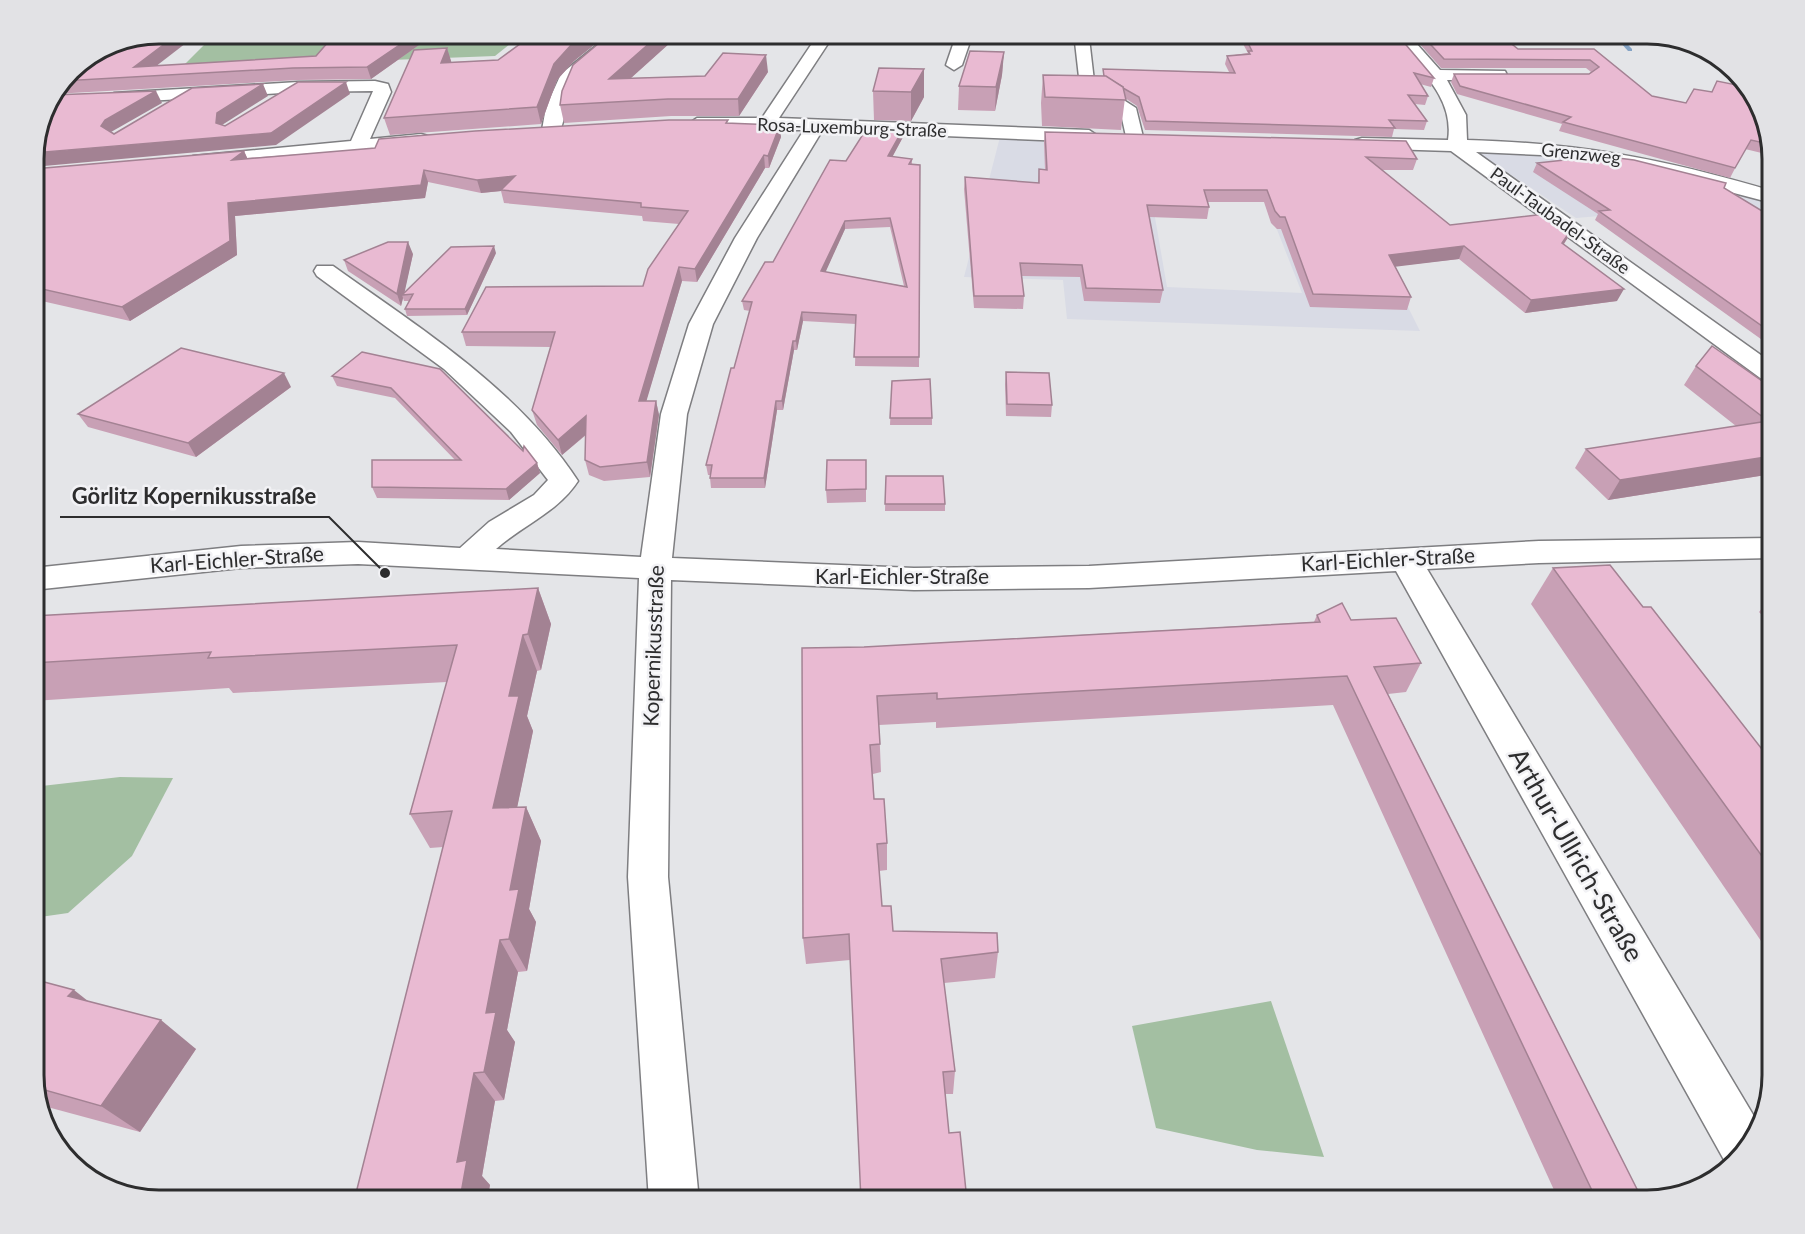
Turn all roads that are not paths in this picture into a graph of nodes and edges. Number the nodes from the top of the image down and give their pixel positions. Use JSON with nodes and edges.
{"nodes":[{"id":1,"x":609,"y":44,"type":"edge"},
{"id":2,"x":820,"y":44,"type":"edge"},
{"id":3,"x":961,"y":44,"type":"edge"},
{"id":4,"x":1083,"y":44,"type":"edge"},
{"id":5,"x":1407,"y":44,"type":"edge"},
{"id":6,"x":954,"y":65,"type":"dead end"},
{"id":7,"x":1434,"y":75,"type":"junction"},
{"id":8,"x":1515,"y":75,"type":"edge"},
{"id":9,"x":298,"y":87,"type":"junction"},
{"id":10,"x":194,"y":93,"type":"junction"},
{"id":11,"x":100,"y":99,"type":"edge"},
{"id":12,"x":270,"y":105,"type":"edge"},
{"id":13,"x":157,"y":115,"type":"edge"},
{"id":14,"x":767,"y":123,"type":"junction"},
{"id":15,"x":683,"y":124,"type":"edge"},
{"id":16,"x":816,"y":126,"type":"junction"},
{"id":17,"x":530,"y":132,"type":"edge"},
{"id":18,"x":1134,"y":137,"type":"junction"},
{"id":19,"x":1158,"y":138,"type":"edge"},
{"id":20,"x":434,"y":139,"type":"edge"},
{"id":21,"x":1349,"y":144,"type":"edge"},
{"id":22,"x":358,"y":145,"type":"junction"},
{"id":23,"x":1457,"y":147,"type":"junction"},
{"id":24,"x":181,"y":161,"type":"edge"},
{"id":25,"x":1762,"y":194,"type":"edge"},
{"id":26,"x":325,"y":271,"type":"dead end"},
{"id":27,"x":1762,"y":368,"type":"edge"},
{"id":28,"x":1762,"y":548,"type":"edge"},
{"id":29,"x":469,"y":557,"type":"junction"},
{"id":30,"x":1405,"y":559,"type":"junction"},
{"id":31,"x":655,"y":568,"type":"junction"},
{"id":32,"x":44,"y":578,"type":"edge"},
{"id":33,"x":1741,"y":1141,"type":"edge"},
{"id":34,"x":673,"y":1190,"type":"edge"}],
"edges":[{"from":1,"to":17,"type":"street"},
{"from":2,"to":14,"type":"street"},
{"from":3,"to":6,"type":"street"},
{"from":4,"to":18,"type":"street"},
{"from":5,"to":7,"type":"street"},
{"from":7,"to":8,"type":"street"},
{"from":7,"to":23,"type":"street"},
{"from":9,"to":10,"type":"street"},
{"from":9,"to":12,"type":"street"},
{"from":9,"to":22,"type":"street"},
{"from":10,"to":11,"type":"street"},
{"from":10,"to":13,"type":"street"},
{"from":14,"to":15,"type":"street","name":"Rosa-Luxemburg-Straße"},
{"from":14,"to":16,"type":"street","name":"Rosa-Luxemburg-Straße"},
{"from":16,"to":18,"type":"street","name":"Rosa-Luxemburg-Straße"},
{"from":16,"to":31,"type":"street","name":"Kopernikusstraße"},
{"from":18,"to":19,"type":"street","name":"Rosa-Luxemburg-Straße"},
{"from":20,"to":22,"type":"street"},
{"from":21,"to":23,"type":"street"},
{"from":22,"to":24,"type":"street"},
{"from":23,"to":25,"type":"street","name":"Grenzweg"},
{"from":23,"to":27,"type":"street","name":"Paul-Taubadel-Straße"},
{"from":26,"to":29,"type":"street"},
{"from":28,"to":30,"type":"street","name":"Karl-Eichler-Straße"},
{"from":29,"to":31,"type":"street","name":"Karl-Eichler-Straße"},
{"from":29,"to":32,"type":"street","name":"Karl-Eichler-Straße"},
{"from":30,"to":31,"type":"street","name":"Karl-Eichler-Straße"},
{"from":30,"to":33,"type":"street","name":"Arthur-Ullrich-Straße"},
{"from":31,"to":34,"type":"street","name":"Kopernikusstraße"}]}
